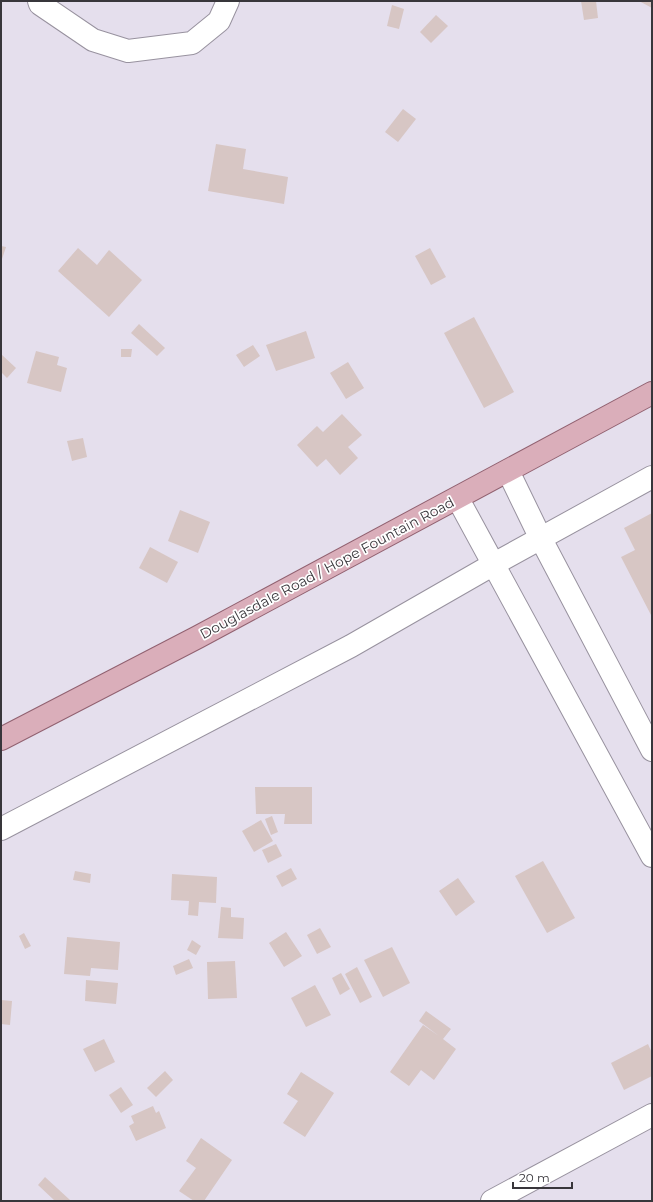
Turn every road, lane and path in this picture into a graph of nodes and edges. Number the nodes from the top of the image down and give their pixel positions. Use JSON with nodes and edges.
{"nodes":[{"id":1,"x":39,"y":1,"type":"edge"},
{"id":2,"x":228,"y":1,"type":"edge"},
{"id":3,"x":652,"y":393,"type":"edge"},
{"id":4,"x":508,"y":471,"type":"junction"},
{"id":5,"x":652,"y":477,"type":"edge"},
{"id":6,"x":458,"y":499,"type":"junction"},
{"id":7,"x":541,"y":539,"type":"junction"},
{"id":8,"x":494,"y":564,"type":"junction"},
{"id":9,"x":1,"y":739,"type":"edge"},
{"id":10,"x":652,"y":750,"type":"edge"},
{"id":11,"x":1,"y":829,"type":"edge"},
{"id":12,"x":652,"y":856,"type":"edge"},
{"id":13,"x":652,"y":1115,"type":"edge"},
{"id":14,"x":492,"y":1201,"type":"edge"}],
"edges":[{"from":1,"to":2,"type":"street"},
{"from":3,"to":4,"type":"main road","name":"Douglasdale Road / Hope Fountain Road"},
{"from":4,"to":6,"type":"main road","name":"Douglasdale Road / Hope Fountain Road"},
{"from":4,"to":7,"type":"street"},
{"from":5,"to":7,"type":"street"},
{"from":6,"to":8,"type":"street"},
{"from":6,"to":9,"type":"main road","name":"Douglasdale Road / Hope Fountain Road"},
{"from":7,"to":8,"type":"street"},
{"from":7,"to":10,"type":"street"},
{"from":8,"to":11,"type":"street"},
{"from":8,"to":12,"type":"street"},
{"from":13,"to":14,"type":"street"}]}
